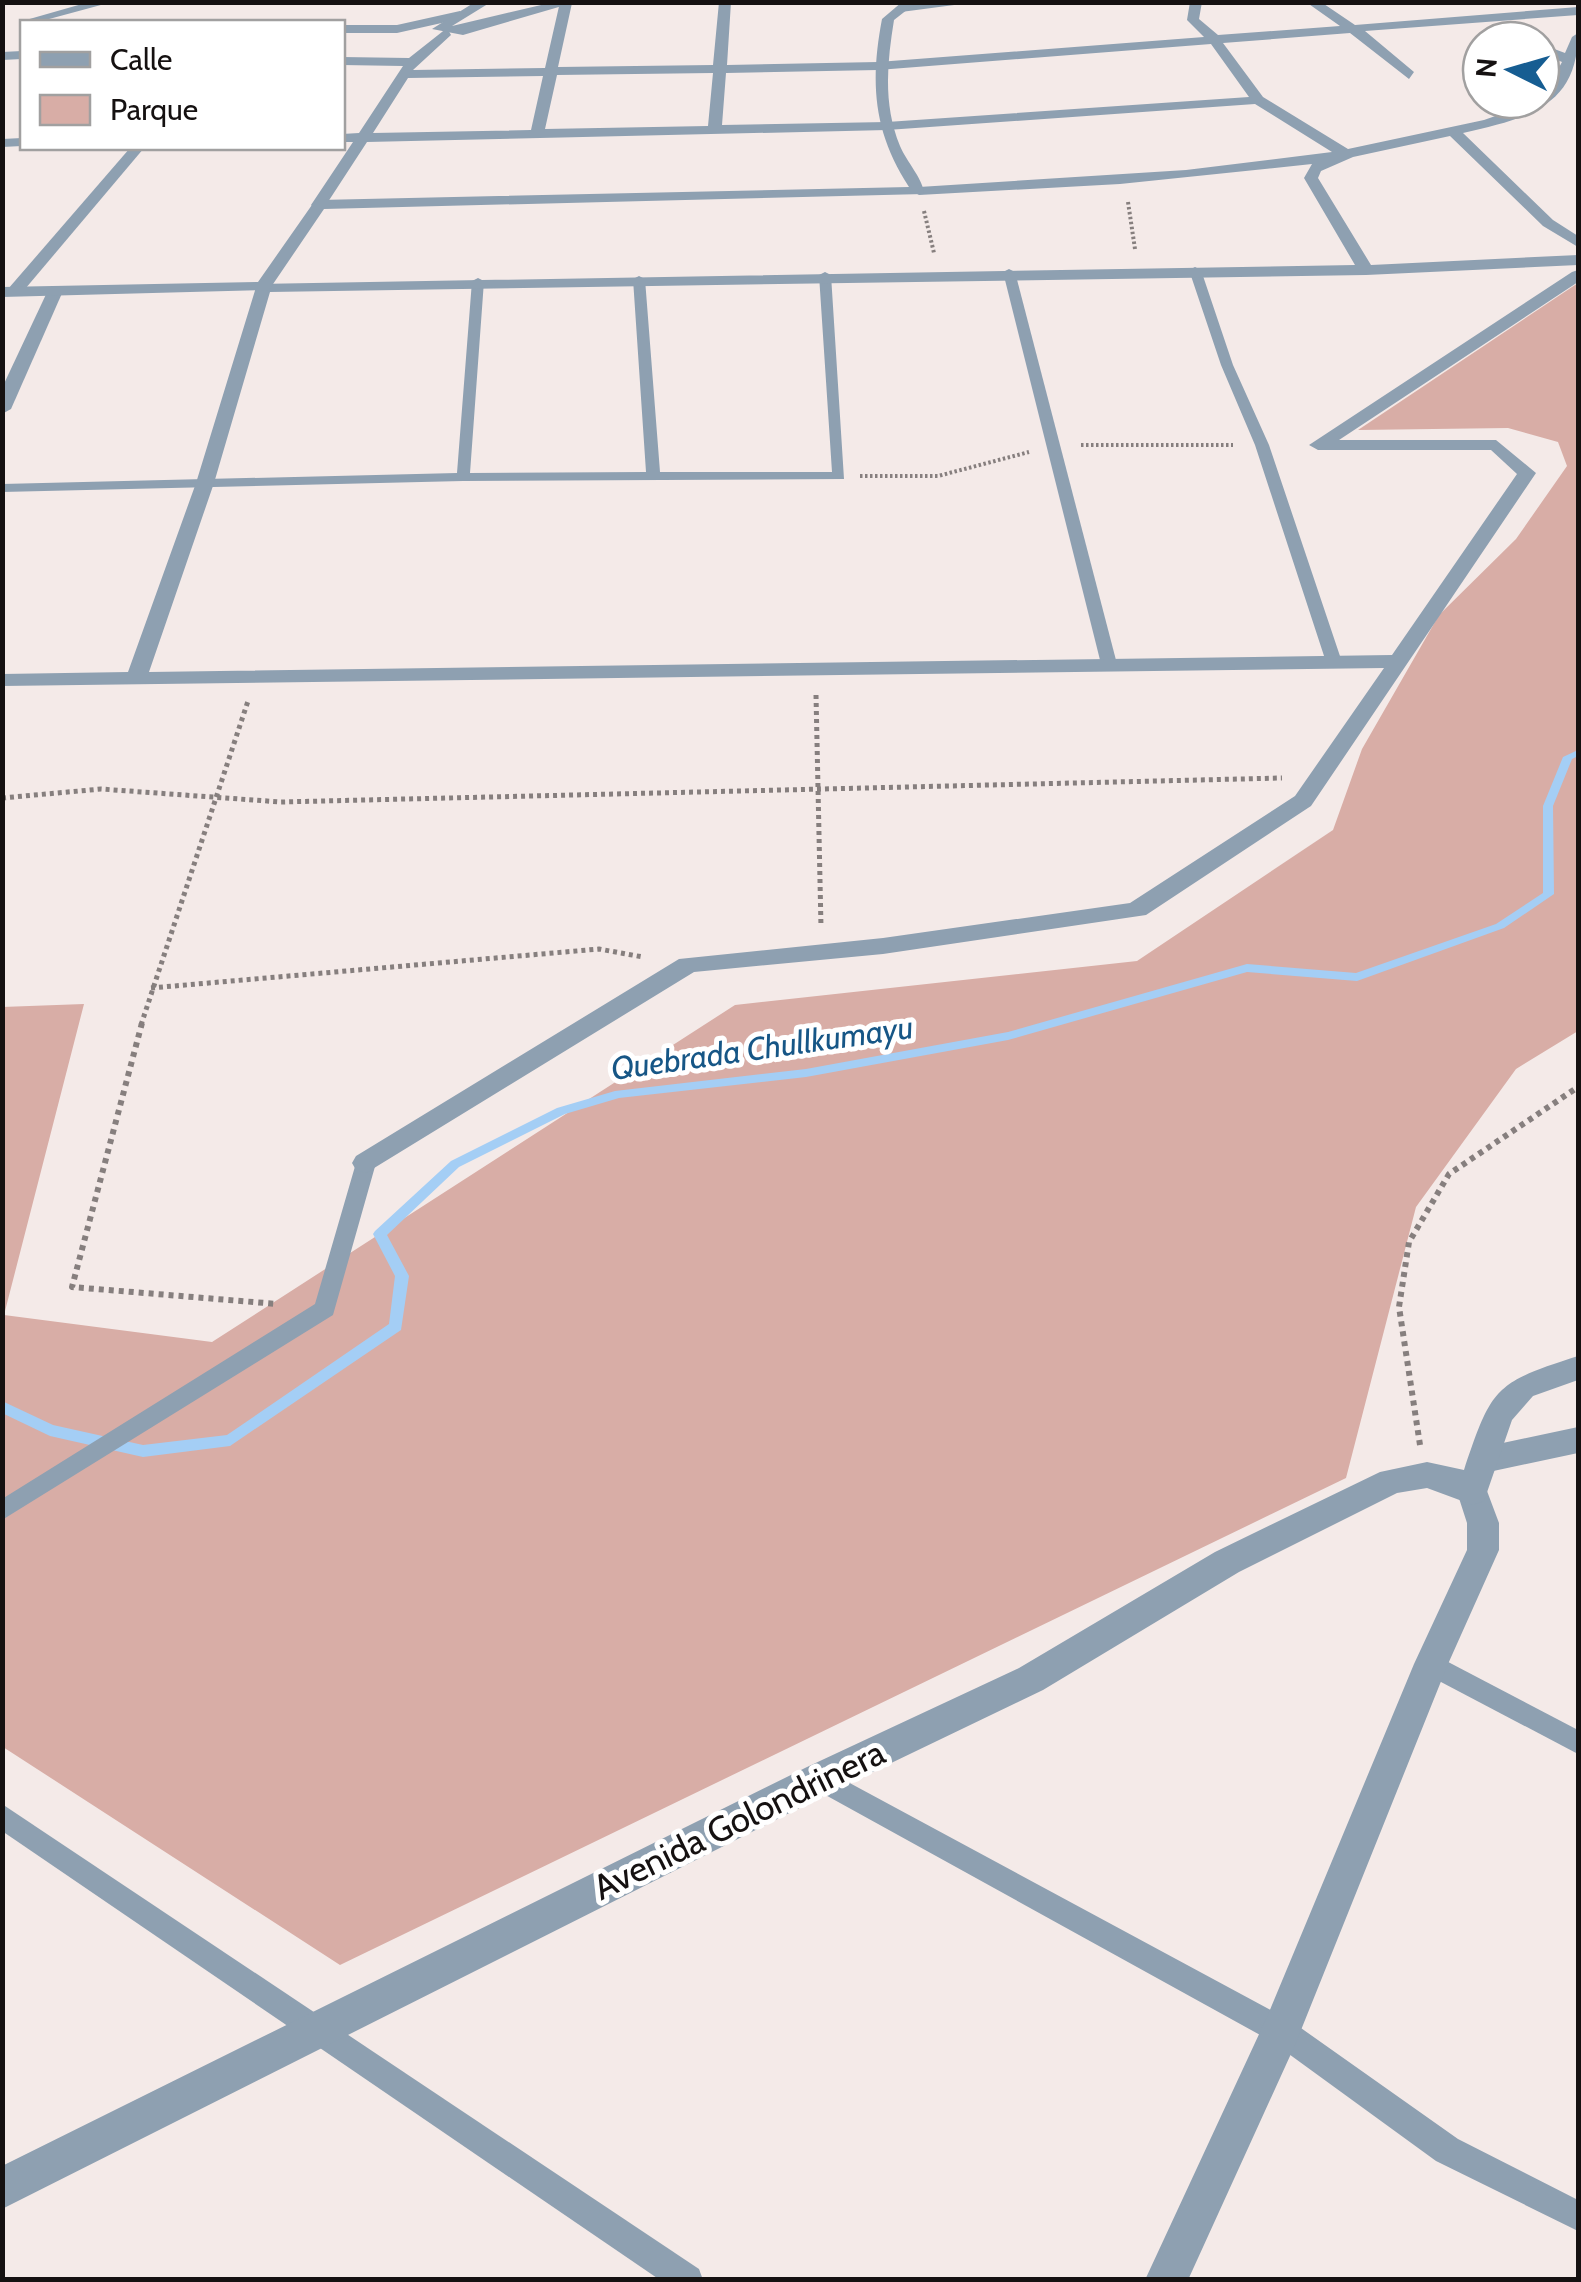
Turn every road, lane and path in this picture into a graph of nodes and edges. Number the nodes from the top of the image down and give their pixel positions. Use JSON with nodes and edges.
{"nodes":[{"id":1,"x":106,"y":2,"type":"edge"},
{"id":2,"x":485,"y":2,"type":"edge"},
{"id":3,"x":724,"y":2,"type":"edge"},
{"id":4,"x":971,"y":2,"type":"edge"},
{"id":5,"x":1196,"y":2,"type":"edge"},
{"id":6,"x":1312,"y":2,"type":"edge"},
{"id":7,"x":568,"y":3,"type":"edge"},
{"id":8,"x":906,"y":5,"type":"edge"},
{"id":9,"x":1578,"y":11,"type":"edge"},
{"id":10,"x":460,"y":15,"type":"junction"},
{"id":11,"x":1498,"y":18,"type":"junction"},
{"id":12,"x":39,"y":20,"type":"edge"},
{"id":13,"x":1501,"y":20,"type":"edge"},
{"id":14,"x":1348,"y":28,"type":"junction"},
{"id":15,"x":345,"y":29,"type":"edge"},
{"id":16,"x":447,"y":32,"type":"junction"},
{"id":17,"x":1578,"y":37,"type":"edge"},
{"id":18,"x":1214,"y":39,"type":"junction"},
{"id":19,"x":1561,"y":56,"type":"edge"},
{"id":20,"x":1572,"y":60,"type":"junction"},
{"id":21,"x":345,"y":61,"type":"edge"},
{"id":22,"x":878,"y":66,"type":"junction"},
{"id":23,"x":408,"y":68,"type":"junction"},
{"id":24,"x":718,"y":71,"type":"junction"},
{"id":25,"x":551,"y":74,"type":"junction"},
{"id":26,"x":1409,"y":75,"type":"dead end"},
{"id":27,"x":1258,"y":100,"type":"junction"},
{"id":28,"x":888,"y":126,"type":"junction"},
{"id":29,"x":715,"y":129,"type":"junction"},
{"id":30,"x":1454,"y":131,"type":"junction"},
{"id":31,"x":537,"y":134,"type":"junction"},
{"id":32,"x":345,"y":138,"type":"edge"},
{"id":33,"x":362,"y":138,"type":"junction"},
{"id":34,"x":136,"y":150,"type":"edge"},
{"id":35,"x":1347,"y":155,"type":"junction"},
{"id":36,"x":1118,"y":180,"type":"junction"},
{"id":37,"x":919,"y":191,"type":"junction"},
{"id":38,"x":319,"y":205,"type":"junction"},
{"id":39,"x":1578,"y":242,"type":"edge"},
{"id":40,"x":1578,"y":260,"type":"edge"},
{"id":41,"x":1138,"y":270,"type":"junction"},
{"id":42,"x":1194,"y":270,"type":"junction"},
{"id":43,"x":1366,"y":270,"type":"junction"},
{"id":44,"x":1010,"y":272,"type":"junction"},
{"id":45,"x":938,"y":274,"type":"junction"},
{"id":46,"x":825,"y":276,"type":"junction"},
{"id":47,"x":1578,"y":276,"type":"edge"},
{"id":48,"x":639,"y":279,"type":"junction"},
{"id":49,"x":478,"y":280,"type":"junction"},
{"id":50,"x":263,"y":287,"type":"junction"},
{"id":51,"x":55,"y":291,"type":"junction"},
{"id":52,"x":8,"y":292,"type":"edge"},
{"id":53,"x":2,"y":410,"type":"edge"},
{"id":54,"x":1053,"y":445,"type":"junction"},
{"id":55,"x":1262,"y":446,"type":"junction"},
{"id":56,"x":653,"y":476,"type":"junction"},
{"id":57,"x":838,"y":476,"type":"junction"},
{"id":58,"x":463,"y":477,"type":"junction"},
{"id":59,"x":205,"y":483,"type":"junction"},
{"id":60,"x":2,"y":488,"type":"edge"},
{"id":61,"x":1398,"y":660,"type":"junction"},
{"id":62,"x":1334,"y":662,"type":"junction"},
{"id":63,"x":1109,"y":664,"type":"junction"},
{"id":64,"x":815,"y":668,"type":"junction"},
{"id":65,"x":257,"y":676,"type":"junction"},
{"id":66,"x":136,"y":678,"type":"junction"},
{"id":67,"x":2,"y":680,"type":"edge"},
{"id":68,"x":1318,"y":777,"type":"junction"},
{"id":69,"x":818,"y":789,"type":"junction"},
{"id":70,"x":214,"y":797,"type":"junction"},
{"id":71,"x":2,"y":798,"type":"edge"},
{"id":72,"x":821,"y":952,"type":"junction"},
{"id":73,"x":688,"y":965,"type":"junction"},
{"id":74,"x":151,"y":988,"type":"junction"},
{"id":75,"x":1578,"y":1086,"type":"edge"},
{"id":76,"x":366,"y":1163,"type":"joint"},
{"id":77,"x":325,"y":1309,"type":"junction"},
{"id":78,"x":1578,"y":1368,"type":"edge"},
{"id":79,"x":1578,"y":1440,"type":"edge"},
{"id":80,"x":1427,"y":1476,"type":"junction"},
{"id":81,"x":1478,"y":1476,"type":"junction"},
{"id":82,"x":2,"y":1511,"type":"edge"},
{"id":83,"x":1431,"y":1664,"type":"junction"},
{"id":84,"x":1578,"y":1743,"type":"edge"},
{"id":85,"x":820,"y":1778,"type":"junction"},
{"id":86,"x":2,"y":1816,"type":"edge"},
{"id":87,"x":318,"y":2029,"type":"junction"},
{"id":88,"x":1281,"y":2031,"type":"junction"},
{"id":89,"x":2,"y":2188,"type":"edge"},
{"id":90,"x":1578,"y":2216,"type":"edge"},
{"id":91,"x":688,"y":2280,"type":"edge"},
{"id":92,"x":1166,"y":2280,"type":"edge"}],
"edges":[{"from":1,"to":12,"type":"street"},
{"from":2,"to":10,"type":"street"},
{"from":3,"to":24,"type":"street"},
{"from":4,"to":8,"type":"street"},
{"from":5,"to":18,"type":"street"},
{"from":6,"to":14,"type":"street"},
{"from":7,"to":16,"type":"street"},
{"from":7,"to":25,"type":"street"},
{"from":8,"to":22,"type":"street"},
{"from":9,"to":11,"type":"street"},
{"from":10,"to":15,"type":"street"},
{"from":10,"to":16,"type":"street"},
{"from":11,"to":13,"type":"street"},
{"from":11,"to":14,"type":"street"},
{"from":14,"to":18,"type":"street"},
{"from":14,"to":26,"type":"street"},
{"from":16,"to":23,"type":"street"},
{"from":17,"to":20,"type":"street"},
{"from":18,"to":22,"type":"street"},
{"from":18,"to":27,"type":"street"},
{"from":19,"to":20,"type":"street"},
{"from":20,"to":30,"type":"street"},
{"from":21,"to":23,"type":"street"},
{"from":22,"to":24,"type":"street"},
{"from":22,"to":28,"type":"street"},
{"from":23,"to":25,"type":"street"},
{"from":23,"to":33,"type":"street"},
{"from":24,"to":25,"type":"street"},
{"from":24,"to":29,"type":"street"},
{"from":25,"to":31,"type":"street"},
{"from":27,"to":28,"type":"street"},
{"from":27,"to":35,"type":"street"},
{"from":28,"to":29,"type":"street"},
{"from":28,"to":37,"type":"street"},
{"from":29,"to":31,"type":"street"},
{"from":30,"to":35,"type":"street"},
{"from":30,"to":39,"type":"street"},
{"from":31,"to":33,"type":"street"},
{"from":32,"to":33,"type":"street"},
{"from":33,"to":38,"type":"street"},
{"from":34,"to":52,"type":"street"},
{"from":35,"to":36,"type":"street"},
{"from":35,"to":43,"type":"street"},
{"from":36,"to":37,"type":"street"},
{"from":36,"to":41,"type":"path"},
{"from":37,"to":38,"type":"street"},
{"from":37,"to":45,"type":"path"},
{"from":38,"to":50,"type":"street"},
{"from":40,"to":43,"type":"street"},
{"from":41,"to":42,"type":"street"},
{"from":41,"to":44,"type":"street"},
{"from":42,"to":43,"type":"street"},
{"from":42,"to":55,"type":"lane"},
{"from":44,"to":45,"type":"street"},
{"from":44,"to":54,"type":"lane"},
{"from":45,"to":46,"type":"street"},
{"from":46,"to":48,"type":"street"},
{"from":46,"to":57,"type":"lane"},
{"from":47,"to":61,"type":"street"},
{"from":48,"to":49,"type":"street"},
{"from":48,"to":56,"type":"lane"},
{"from":49,"to":50,"type":"street"},
{"from":49,"to":58,"type":"lane"},
{"from":50,"to":51,"type":"street"},
{"from":50,"to":59,"type":"street"},
{"from":51,"to":52,"type":"street"},
{"from":51,"to":53,"type":"street"},
{"from":54,"to":55,"type":"path"},
{"from":54,"to":57,"type":"path"},
{"from":54,"to":63,"type":"lane"},
{"from":55,"to":62,"type":"lane"},
{"from":56,"to":57,"type":"lane"},
{"from":56,"to":58,"type":"lane"},
{"from":58,"to":59,"type":"lane"},
{"from":59,"to":60,"type":"lane"},
{"from":59,"to":66,"type":"street"},
{"from":61,"to":62,"type":"street"},
{"from":61,"to":68,"type":"street"},
{"from":62,"to":63,"type":"street"},
{"from":63,"to":64,"type":"street"},
{"from":64,"to":65,"type":"street"},
{"from":64,"to":69,"type":"path"},
{"from":65,"to":66,"type":"street"},
{"from":65,"to":70,"type":"path"},
{"from":66,"to":67,"type":"street"},
{"from":68,"to":69,"type":"path"},
{"from":68,"to":72,"type":"street"},
{"from":69,"to":70,"type":"path"},
{"from":69,"to":72,"type":"path"},
{"from":70,"to":71,"type":"path"},
{"from":70,"to":74,"type":"path"},
{"from":72,"to":73,"type":"street"},
{"from":73,"to":74,"type":"path"},
{"from":73,"to":76,"type":"street"},
{"from":74,"to":77,"type":"path"},
{"from":75,"to":80,"type":"path"},
{"from":76,"to":77,"type":"lane"},
{"from":77,"to":82,"type":"lane"},
{"from":78,"to":81,"type":"street"},
{"from":79,"to":81,"type":"street"},
{"from":80,"to":81,"type":"street"},
{"from":80,"to":85,"type":"street","name":"Avenida Golondrinera"},
{"from":81,"to":83,"type":"street"},
{"from":83,"to":84,"type":"lane"},
{"from":83,"to":88,"type":"street"},
{"from":85,"to":87,"type":"street","name":"Avenida Golondrinera"},
{"from":85,"to":88,"type":"lane"},
{"from":86,"to":87,"type":"lane"},
{"from":87,"to":89,"type":"street","name":"Avenida Golondrinera"},
{"from":87,"to":91,"type":"lane"},
{"from":88,"to":90,"type":"lane"},
{"from":88,"to":92,"type":"street"}]}
